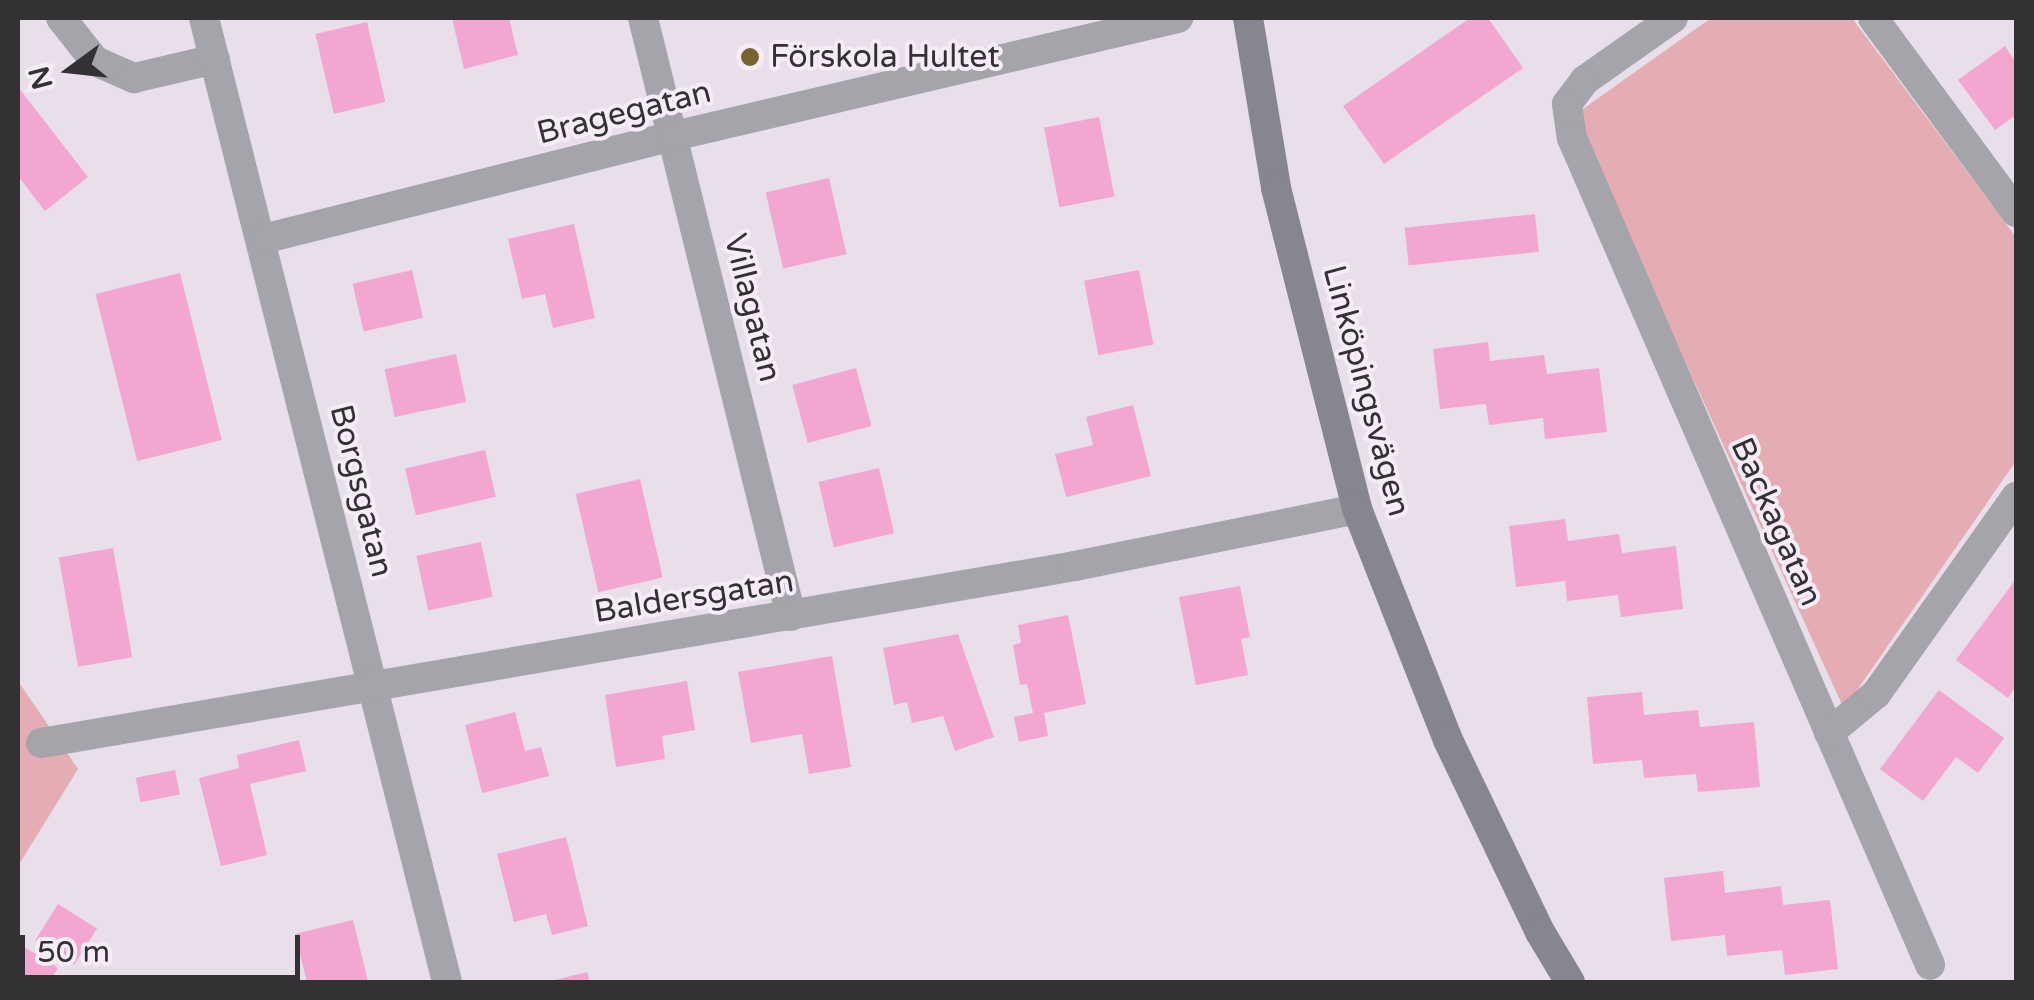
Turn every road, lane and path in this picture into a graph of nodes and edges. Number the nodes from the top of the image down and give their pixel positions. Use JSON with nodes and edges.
{"nodes":[{"id":1,"x":61,"y":18,"type":"edge"},
{"id":2,"x":204,"y":18,"type":"edge"},
{"id":3,"x":642,"y":18,"type":"edge"},
{"id":4,"x":1178,"y":18,"type":"edge"},
{"id":5,"x":1248,"y":18,"type":"edge"},
{"id":6,"x":1674,"y":18,"type":"edge"},
{"id":7,"x":1873,"y":18,"type":"edge"},
{"id":8,"x":214,"y":59,"type":"junction"},
{"id":9,"x":674,"y":136,"type":"junction"},
{"id":10,"x":2016,"y":212,"type":"edge"},
{"id":11,"x":263,"y":239,"type":"junction"},
{"id":12,"x":2016,"y":497,"type":"edge"},
{"id":13,"x":1357,"y":509,"type":"junction"},
{"id":14,"x":792,"y":616,"type":"junction"},
{"id":15,"x":372,"y":685,"type":"junction"},
{"id":16,"x":1829,"y":734,"type":"junction"},
{"id":17,"x":40,"y":743,"type":"dead end"},
{"id":18,"x":1540,"y":932,"type":"junction"},
{"id":19,"x":1930,"y":965,"type":"dead end"},
{"id":20,"x":447,"y":982,"type":"edge"},
{"id":21,"x":1551,"y":982,"type":"edge"},
{"id":22,"x":1570,"y":982,"type":"edge"}],
"edges":[{"from":1,"to":8,"type":"street"},
{"from":2,"to":8,"type":"street","name":"Borgsgatan"},
{"from":3,"to":9,"type":"street","name":"Villagatan"},
{"from":4,"to":9,"type":"street","name":"Bragegatan"},
{"from":5,"to":13,"type":"street","name":"Linköpingsvägen"},
{"from":6,"to":16,"type":"street","name":"Backagatan"},
{"from":7,"to":10,"type":"street"},
{"from":8,"to":11,"type":"street","name":"Borgsgatan"},
{"from":9,"to":11,"type":"street","name":"Bragegatan"},
{"from":9,"to":14,"type":"street","name":"Villagatan"},
{"from":11,"to":15,"type":"street","name":"Borgsgatan"},
{"from":12,"to":16,"type":"street"},
{"from":13,"to":14,"type":"street","name":"Baldersgatan"},
{"from":13,"to":18,"type":"street","name":"Linköpingsvägen"},
{"from":14,"to":15,"type":"street","name":"Baldersgatan"},
{"from":15,"to":17,"type":"street","name":"Baldersgatan"},
{"from":15,"to":20,"type":"street","name":"Borgsgatan"},
{"from":16,"to":19,"type":"street","name":"Backagatan"},
{"from":18,"to":21,"type":"street","name":"Linköpingsvägen"},
{"from":18,"to":22,"type":"street","name":"Linköpingsvägen"}]}
